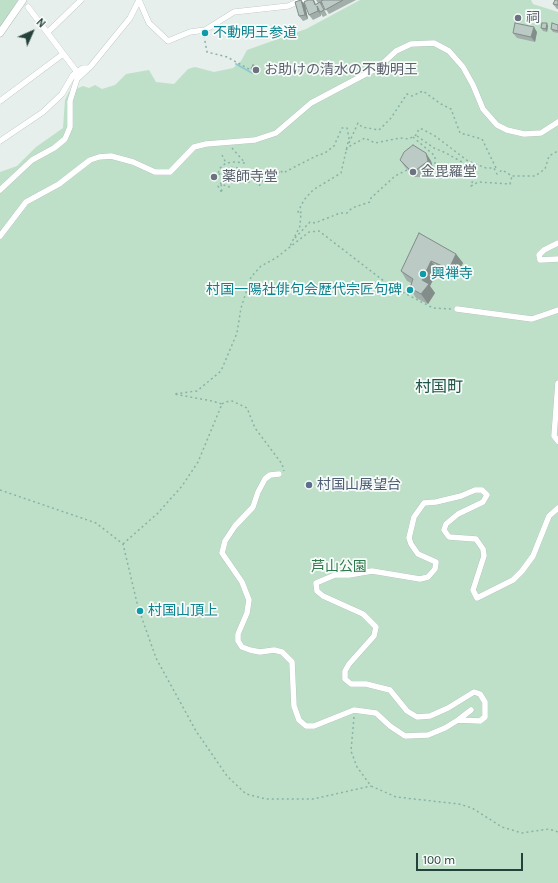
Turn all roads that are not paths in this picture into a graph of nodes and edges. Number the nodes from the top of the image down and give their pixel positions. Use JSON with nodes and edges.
{"nodes":[{"id":1,"x":23,"y":0,"type":"edge"},
{"id":2,"x":81,"y":0,"type":"edge"},
{"id":3,"x":139,"y":0,"type":"edge"},
{"id":4,"x":302,"y":0,"type":"edge"},
{"id":5,"x":28,"y":7,"type":"dead end"},
{"id":6,"x":48,"y":32,"type":"junction"},
{"id":7,"x":0,"y":33,"type":"edge"},
{"id":8,"x":63,"y":54,"type":"junction"},
{"id":9,"x":89,"y":68,"type":"junction"},
{"id":10,"x":77,"y":72,"type":"junction"},
{"id":11,"x":0,"y":101,"type":"edge"},
{"id":12,"x":558,"y":122,"type":"edge"},
{"id":13,"x":0,"y":141,"type":"edge"},
{"id":14,"x":0,"y":190,"type":"edge"},
{"id":15,"x":0,"y":236,"type":"edge"},
{"id":16,"x":558,"y":243,"type":"edge"},
{"id":17,"x":558,"y":259,"type":"edge"},
{"id":18,"x":457,"y":309,"type":"road end"},
{"id":19,"x":558,"y":310,"type":"edge"},
{"id":20,"x":558,"y":383,"type":"edge"},
{"id":21,"x":558,"y":441,"type":"edge"},
{"id":22,"x":279,"y":474,"type":"road end"},
{"id":23,"x":558,"y":508,"type":"edge"},
{"id":24,"x":471,"y":710,"type":"dead end"},
{"id":25,"x":458,"y":720,"type":"junction"}],
"edges":[{"from":1,"to":7,"type":"street"},
{"from":2,"to":6,"type":"street"},
{"from":3,"to":4,"type":"street"},
{"from":3,"to":9,"type":"street"},
{"from":5,"to":6,"type":"street"},
{"from":6,"to":8,"type":"street"},
{"from":8,"to":10,"type":"street"},
{"from":8,"to":11,"type":"street"},
{"from":9,"to":10,"type":"street"},
{"from":9,"to":14,"type":"street"},
{"from":10,"to":13,"type":"street"},
{"from":12,"to":15,"type":"street"},
{"from":16,"to":17,"type":"street"},
{"from":18,"to":19,"type":"street"},
{"from":20,"to":21,"type":"street"},
{"from":22,"to":25,"type":"street"},
{"from":23,"to":25,"type":"street"},
{"from":24,"to":25,"type":"street"}]}
